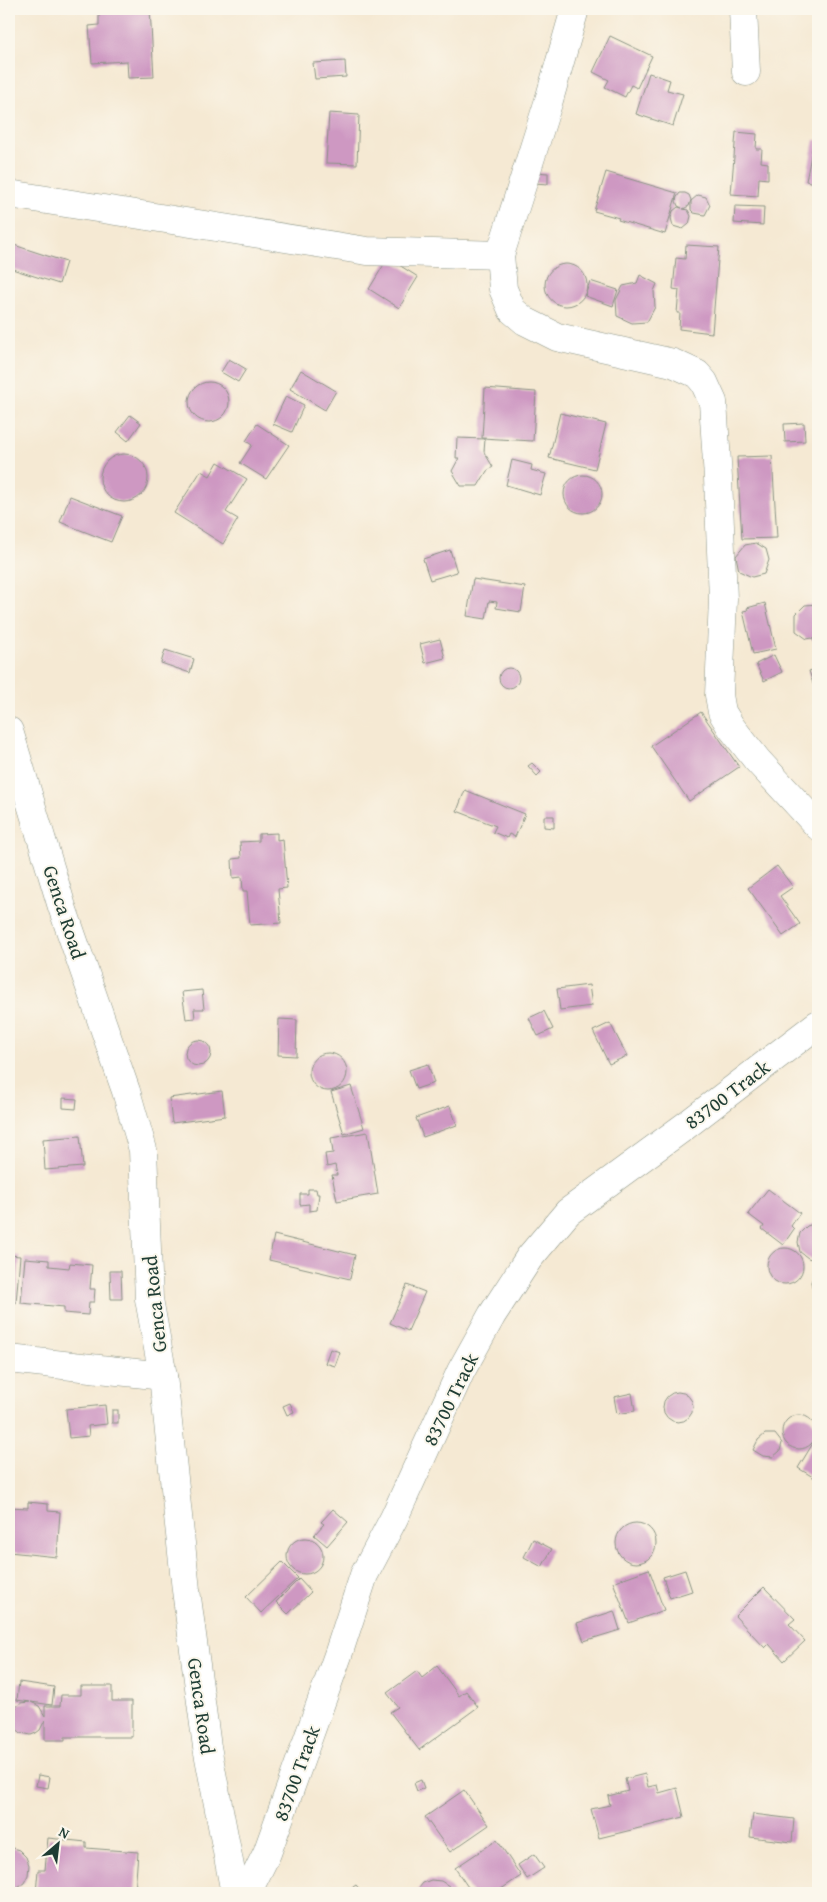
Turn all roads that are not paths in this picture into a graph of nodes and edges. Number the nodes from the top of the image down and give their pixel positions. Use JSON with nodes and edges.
{"nodes":[{"id":1,"x":575,"y":9,"type":"edge"},
{"id":2,"x":743,"y":9,"type":"edge"},
{"id":3,"x":746,"y":72,"type":"dead end"},
{"id":4,"x":9,"y":194,"type":"edge"},
{"id":5,"x":500,"y":256,"type":"junction"},
{"id":6,"x":9,"y":731,"type":"edge"},
{"id":7,"x":818,"y":826,"type":"edge"},
{"id":8,"x":818,"y":1024,"type":"edge"},
{"id":9,"x":9,"y":1359,"type":"edge"},
{"id":10,"x":162,"y":1376,"type":"junction"},
{"id":11,"x":235,"y":1893,"type":"edge"},
{"id":12,"x":247,"y":1893,"type":"edge"}],
"edges":[{"from":1,"to":5,"type":"street"},
{"from":2,"to":3,"type":"street"},
{"from":4,"to":5,"type":"street"},
{"from":5,"to":7,"type":"street"},
{"from":6,"to":10,"type":"street","name":"Genca Road"},
{"from":8,"to":12,"type":"street","name":"83700 Track"},
{"from":9,"to":10,"type":"street"},
{"from":10,"to":11,"type":"street","name":"Genca Road"}]}
